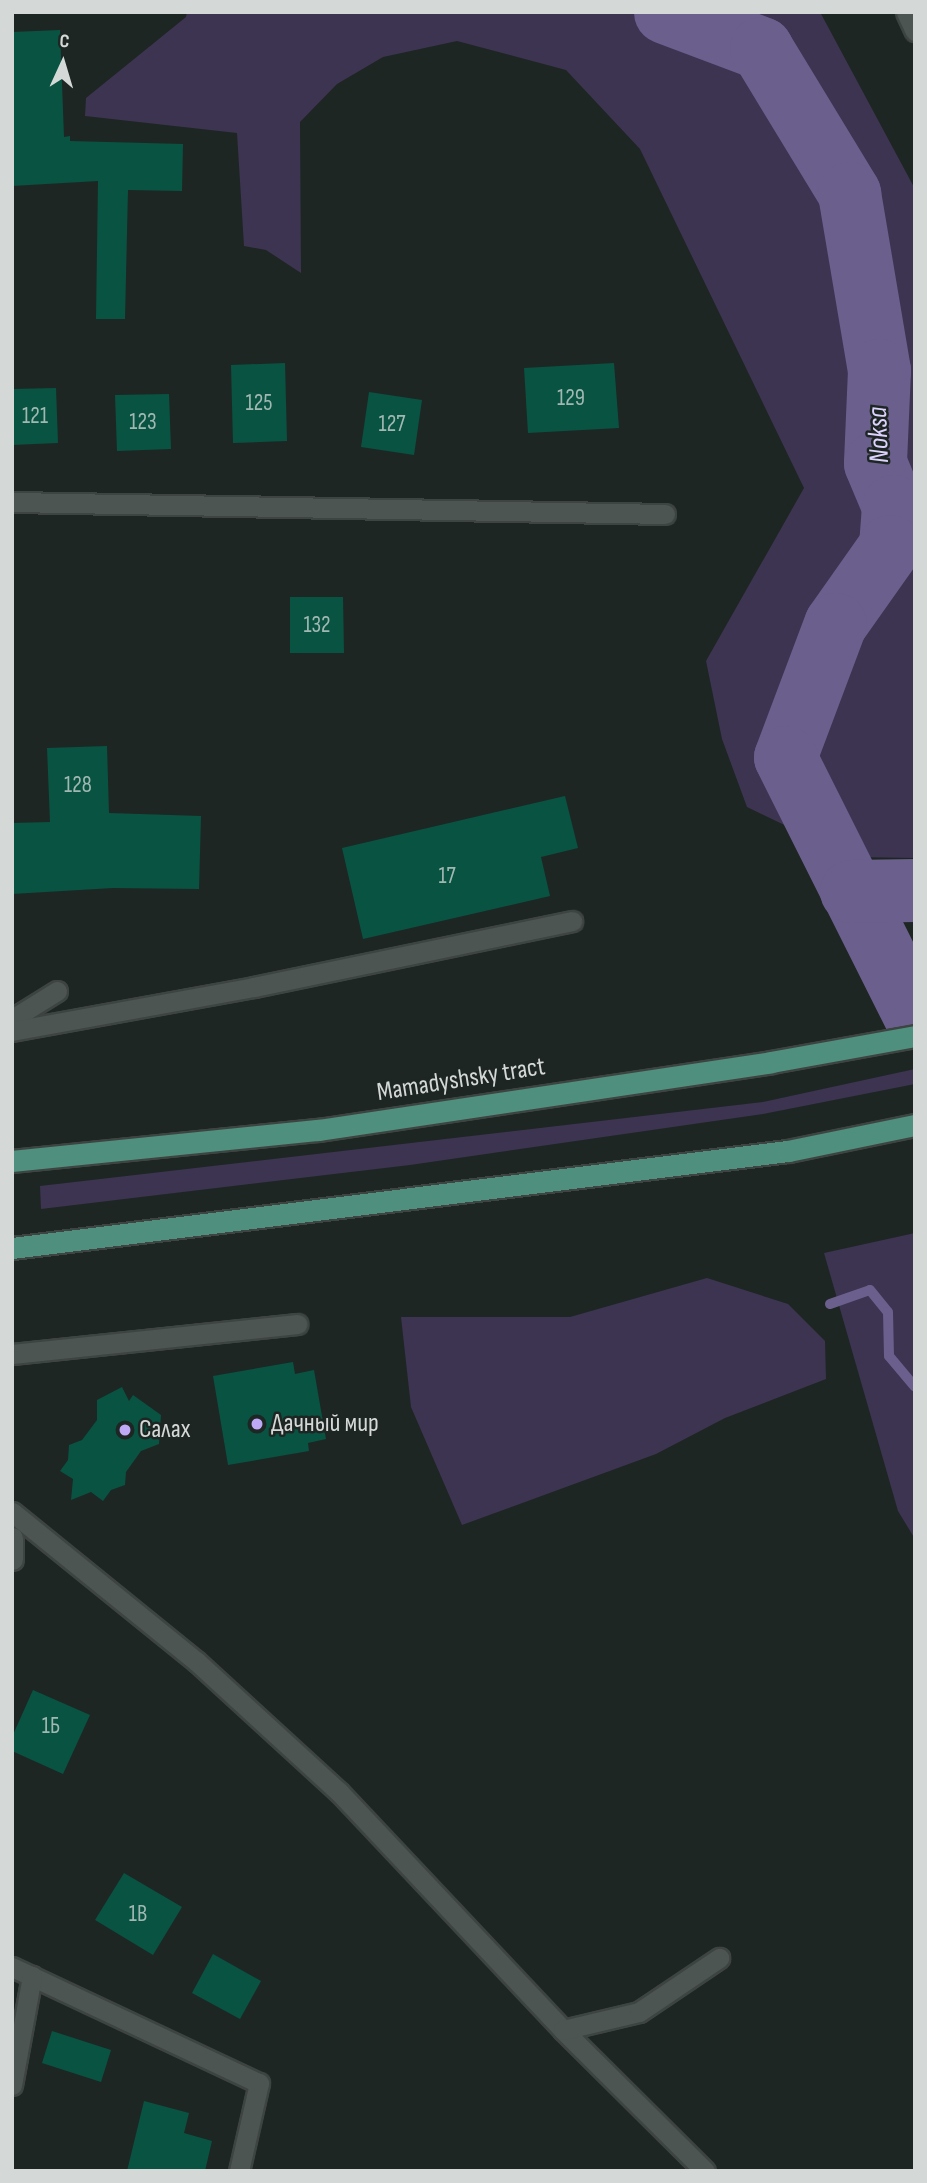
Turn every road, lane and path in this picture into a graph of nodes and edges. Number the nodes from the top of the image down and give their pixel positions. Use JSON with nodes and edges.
{"nodes":[{"id":1,"x":906,"y":12,"type":"edge"},
{"id":2,"x":915,"y":31,"type":"edge"},
{"id":3,"x":12,"y":502,"type":"edge"},
{"id":4,"x":665,"y":514,"type":"dead end"},
{"id":5,"x":572,"y":921,"type":"dead end"},
{"id":6,"x":57,"y":991,"type":"dead end"},
{"id":7,"x":12,"y":1019,"type":"edge"},
{"id":8,"x":12,"y":1031,"type":"edge"},
{"id":9,"x":915,"y":1036,"type":"edge"},
{"id":10,"x":915,"y":1125,"type":"edge"},
{"id":11,"x":12,"y":1161,"type":"edge"},
{"id":12,"x":12,"y":1248,"type":"edge"},
{"id":13,"x":297,"y":1324,"type":"dead end"},
{"id":14,"x":12,"y":1354,"type":"edge"},
{"id":15,"x":12,"y":1512,"type":"edge"},
{"id":16,"x":12,"y":1538,"type":"edge"},
{"id":17,"x":12,"y":1559,"type":"edge"},
{"id":18,"x":719,"y":1958,"type":"dead end"},
{"id":19,"x":12,"y":1967,"type":"edge"},
{"id":20,"x":32,"y":1976,"type":"junction"},
{"id":21,"x":563,"y":2031,"type":"junction"},
{"id":22,"x":12,"y":2085,"type":"edge"},
{"id":23,"x":239,"y":2171,"type":"edge"},
{"id":24,"x":705,"y":2171,"type":"edge"}],
"edges":[{"from":1,"to":2,"type":"lane"},
{"from":3,"to":4,"type":"lane"},
{"from":5,"to":8,"type":"lane"},
{"from":6,"to":7,"type":"lane"},
{"from":9,"to":11,"type":"main road","name":"Mamadyshsky tract"},
{"from":10,"to":12,"type":"main road"},
{"from":13,"to":14,"type":"lane"},
{"from":15,"to":21,"type":"lane"},
{"from":16,"to":17,"type":"street"},
{"from":18,"to":21,"type":"lane"},
{"from":19,"to":20,"type":"lane"},
{"from":20,"to":22,"type":"lane"},
{"from":20,"to":23,"type":"lane"},
{"from":21,"to":24,"type":"lane"}]}
